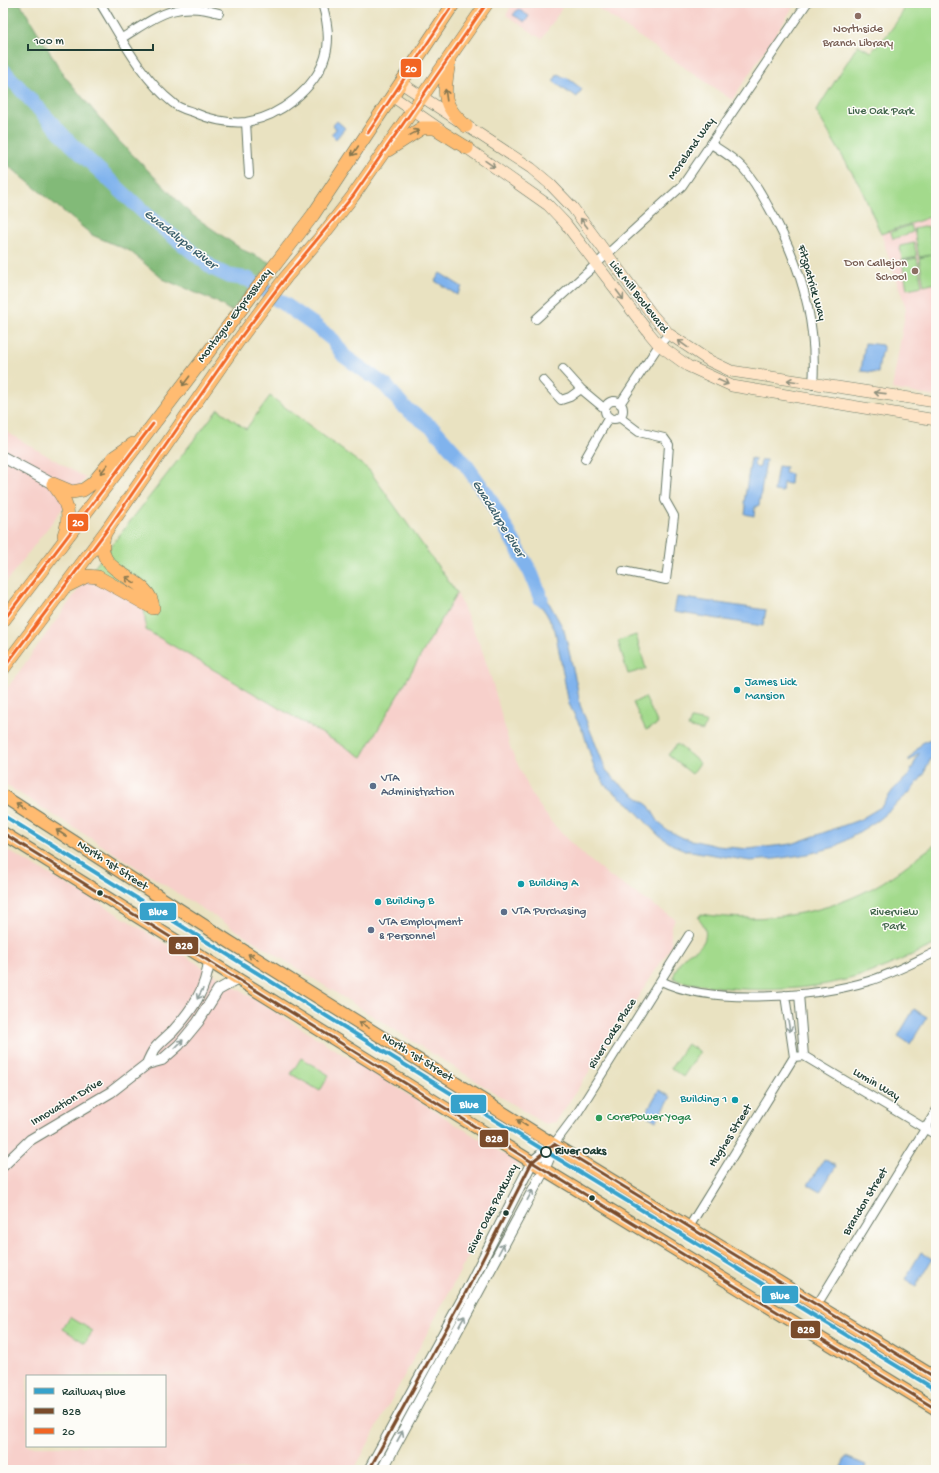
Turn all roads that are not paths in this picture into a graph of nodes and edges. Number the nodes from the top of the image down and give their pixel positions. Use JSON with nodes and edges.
{"nodes":[{"id":1,"x":100,"y":3,"type":"edge"},
{"id":2,"x":322,"y":3,"type":"edge"},
{"id":3,"x":454,"y":3,"type":"edge"},
{"id":4,"x":487,"y":3,"type":"edge"},
{"id":5,"x":807,"y":3,"type":"edge"},
{"id":6,"x":219,"y":13,"type":"dead end"},
{"id":7,"x":122,"y":38,"type":"junction"},
{"id":8,"x":450,"y":58,"type":"junction"},
{"id":9,"x":401,"y":83,"type":"junction"},
{"id":10,"x":392,"y":96,"type":"junction"},
{"id":11,"x":422,"y":98,"type":"junction"},
{"id":12,"x":413,"y":110,"type":"junction"},
{"id":13,"x":246,"y":122,"type":"junction"},
{"id":14,"x":466,"y":126,"type":"junction"},
{"id":15,"x":711,"y":144,"type":"junction"},
{"id":16,"x":467,"y":148,"type":"junction"},
{"id":17,"x":382,"y":154,"type":"junction"},
{"id":18,"x":249,"y":174,"type":"dead end"},
{"id":19,"x":608,"y":254,"type":"junction"},
{"id":20,"x":596,"y":264,"type":"junction"},
{"id":21,"x":536,"y":319,"type":"dead end"},
{"id":22,"x":669,"y":334,"type":"junction"},
{"id":23,"x":659,"y":345,"type":"junction"},
{"id":24,"x":563,"y":369,"type":"dead end"},
{"id":25,"x":543,"y":380,"type":"dead end"},
{"id":26,"x":813,"y":384,"type":"junction"},
{"id":27,"x":581,"y":389,"type":"junction"},
{"id":28,"x":936,"y":402,"type":"edge"},
{"id":29,"x":620,"y":404,"type":"junction"},
{"id":30,"x":605,"y":409,"type":"junction"},
{"id":31,"x":609,"y":417,"type":"junction"},
{"id":32,"x":619,"y":417,"type":"junction"},
{"id":33,"x":936,"y":420,"type":"edge"},
{"id":34,"x":144,"y":436,"type":"junction"},
{"id":35,"x":3,"y":456,"type":"edge"},
{"id":36,"x":585,"y":459,"type":"dead end"},
{"id":37,"x":53,"y":484,"type":"junction"},
{"id":38,"x":107,"y":530,"type":"junction"},
{"id":39,"x":60,"y":544,"type":"junction"},
{"id":40,"x":623,"y":571,"type":"dead end"},
{"id":41,"x":66,"y":586,"type":"junction"},
{"id":42,"x":3,"y":621,"type":"edge"},
{"id":43,"x":3,"y":669,"type":"edge"},
{"id":44,"x":3,"y":796,"type":"edge"},
{"id":45,"x":3,"y":833,"type":"edge"},
{"id":46,"x":689,"y":935,"type":"dead end"},
{"id":47,"x":936,"y":952,"type":"edge"},
{"id":48,"x":209,"y":961,"type":"junction"},
{"id":49,"x":238,"y":979,"type":"junction"},
{"id":50,"x":660,"y":981,"type":"junction"},
{"id":51,"x":799,"y":994,"type":"junction"},
{"id":52,"x":785,"y":995,"type":"junction"},
{"id":53,"x":804,"y":1056,"type":"junction"},
{"id":54,"x":794,"y":1057,"type":"junction"},
{"id":55,"x":147,"y":1064,"type":"junction"},
{"id":56,"x":936,"y":1111,"type":"edge"},
{"id":57,"x":925,"y":1128,"type":"junction"},
{"id":58,"x":936,"y":1135,"type":"edge"},
{"id":59,"x":554,"y":1144,"type":"junction"},
{"id":60,"x":532,"y":1162,"type":"junction"},
{"id":61,"x":3,"y":1166,"type":"edge"},
{"id":62,"x":544,"y":1170,"type":"junction"},
{"id":63,"x":689,"y":1227,"type":"junction"},
{"id":64,"x":818,"y":1305,"type":"junction"},
{"id":65,"x":936,"y":1378,"type":"edge"},
{"id":66,"x":936,"y":1409,"type":"edge"},
{"id":67,"x":369,"y":1470,"type":"edge"},
{"id":68,"x":382,"y":1470,"type":"edge"}],
"edges":[{"from":1,"to":7,"type":"street"},
{"from":2,"to":13,"type":"street"},
{"from":3,"to":9,"type":"highway","name":"Montague Expressway"},
{"from":4,"to":8,"type":"highway","name":"Montague Expressway"},
{"from":5,"to":15,"type":"street","name":"Moreland Way"},
{"from":6,"to":7,"type":"street"},
{"from":7,"to":13,"type":"street"},
{"from":8,"to":11,"type":"highway","name":"Montague Expressway"},
{"from":14,"to":8,"type":"highway","one_way":true},
{"from":9,"to":10,"type":"highway","name":"Montague Expressway"},
{"from":9,"to":11,"type":"main road","name":"Lick Mill Boulevard"},
{"from":10,"to":12,"type":"main road","name":"Lick Mill Boulevard"},
{"from":10,"to":34,"type":"highway","name":"Montague Expressway","one_way":true},
{"from":11,"to":12,"type":"highway","name":"Montague Expressway"},
{"from":11,"to":14,"type":"main road","name":"Lick Mill Boulevard"},
{"from":12,"to":16,"type":"main road","name":"Lick Mill Boulevard"},
{"from":12,"to":17,"type":"highway","name":"Montague Expressway"},
{"from":13,"to":18,"type":"street"},
{"from":19,"to":14,"type":"main road","name":"Lick Mill Boulevard","one_way":true},
{"from":15,"to":19,"type":"street","name":"Moreland Way"},
{"from":15,"to":26,"type":"street","name":"Fitzpatrick Way"},
{"from":17,"to":16,"type":"highway","one_way":true},
{"from":16,"to":20,"type":"main road","name":"Lick Mill Boulevard","one_way":true},
{"from":17,"to":38,"type":"highway","name":"Montague Expressway"},
{"from":19,"to":20,"type":"street","name":"Moreland Way"},
{"from":19,"to":22,"type":"main road","name":"Lick Mill Boulevard"},
{"from":20,"to":21,"type":"street","name":"Moreland Way"},
{"from":20,"to":23,"type":"main road","name":"Lick Mill Boulevard","one_way":true},
{"from":22,"to":23,"type":"street"},
{"from":26,"to":22,"type":"main road","name":"Lick Mill Boulevard","one_way":true},
{"from":23,"to":29,"type":"street"},
{"from":23,"to":33,"type":"main road","name":"Lick Mill Boulevard","one_way":true},
{"from":24,"to":27,"type":"street"},
{"from":25,"to":27,"type":"street"},
{"from":28,"to":26,"type":"main road","name":"Lick Mill Boulevard","one_way":true},
{"from":27,"to":30,"type":"street"},
{"from":29,"to":30,"type":"street"},
{"from":29,"to":32,"type":"street"},
{"from":30,"to":31,"type":"street"},
{"from":31,"to":32,"type":"street"},
{"from":31,"to":36,"type":"street"},
{"from":32,"to":40,"type":"street"},
{"from":34,"to":37,"type":"highway","one_way":true},
{"from":34,"to":39,"type":"highway","name":"Montague Expressway"},
{"from":35,"to":37,"type":"street"},
{"from":37,"to":39,"type":"highway"},
{"from":38,"to":41,"type":"highway","name":"Montague Expressway"},
{"from":41,"to":38,"type":"highway","one_way":true},
{"from":39,"to":42,"type":"highway","name":"Montague Expressway"},
{"from":41,"to":43,"type":"highway","name":"Montague Expressway"},
{"from":59,"to":44,"type":"main road","name":"North 1st Street","one_way":true},
{"from":45,"to":48,"type":"main road"},
{"from":46,"to":50,"type":"street","name":"River Oaks Place"},
{"from":47,"to":51,"type":"street"},
{"from":48,"to":49,"type":"main road"},
{"from":48,"to":55,"type":"street","name":"Innovation Drive","one_way":true},
{"from":55,"to":49,"type":"street","name":"Innovation Drive","one_way":true},
{"from":49,"to":60,"type":"main road"},
{"from":50,"to":52,"type":"street"},
{"from":50,"to":59,"type":"street","name":"River Oaks Place"},
{"from":51,"to":52,"type":"street"},
{"from":51,"to":53,"type":"street"},
{"from":52,"to":54,"type":"street","one_way":true},
{"from":53,"to":54,"type":"street"},
{"from":53,"to":57,"type":"street","name":"Lumin Way"},
{"from":54,"to":63,"type":"street","name":"Hughes Street"},
{"from":55,"to":61,"type":"street","name":"Innovation Drive"},
{"from":56,"to":57,"type":"street","name":"Brandon Street"},
{"from":57,"to":58,"type":"street","name":"Lumin Way"},
{"from":57,"to":64,"type":"street","name":"Brandon Street"},
{"from":59,"to":60,"type":"street","name":"River Oaks Parkway"},
{"from":59,"to":62,"type":"street","name":"River Oaks Parkway"},
{"from":59,"to":63,"type":"main road","name":"North 1st Street"},
{"from":60,"to":62,"type":"main road"},
{"from":60,"to":67,"type":"street","name":"River Oaks Parkway"},
{"from":62,"to":66,"type":"main road"},
{"from":68,"to":62,"type":"street","name":"River Oaks Parkway","one_way":true},
{"from":63,"to":64,"type":"main road","name":"North 1st Street"},
{"from":64,"to":65,"type":"main road","name":"North 1st Street"}]}
